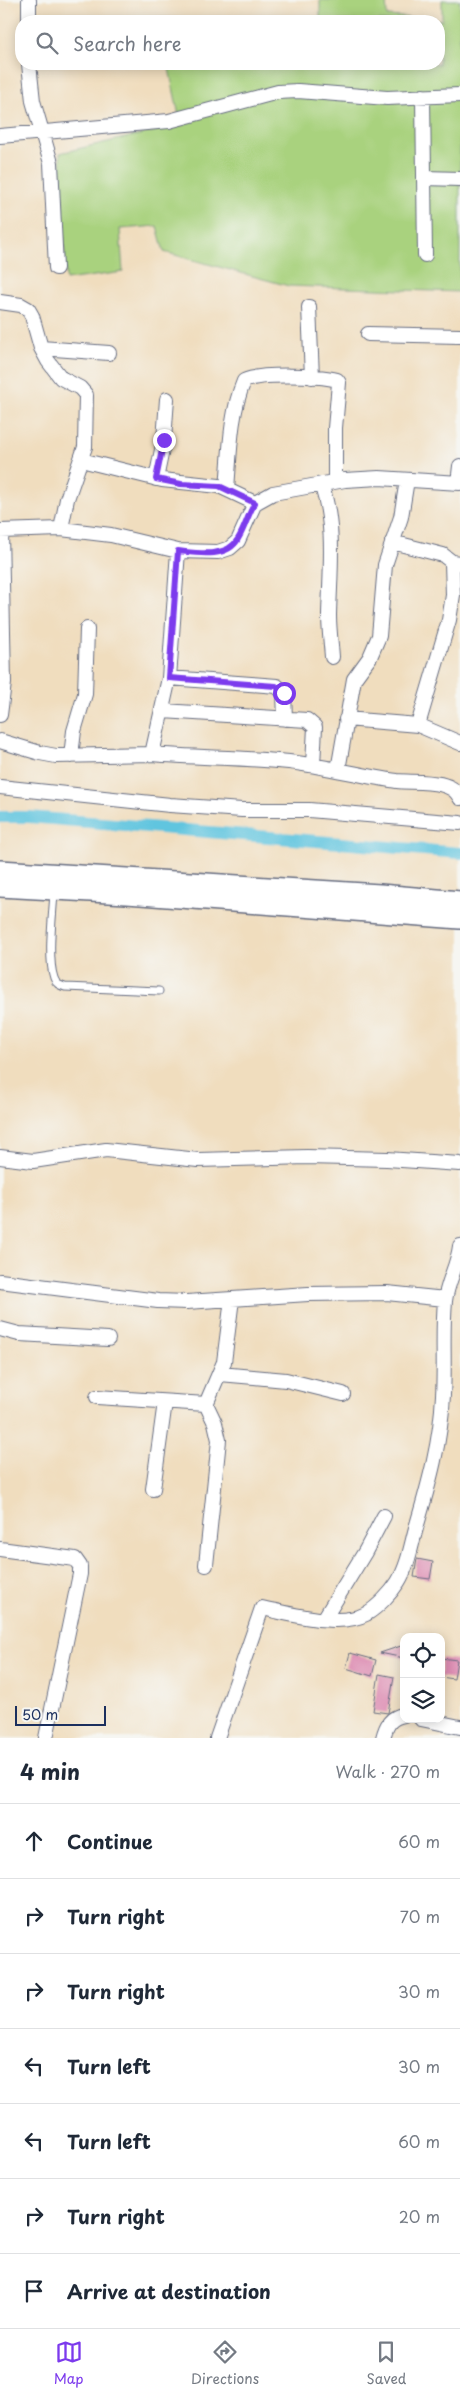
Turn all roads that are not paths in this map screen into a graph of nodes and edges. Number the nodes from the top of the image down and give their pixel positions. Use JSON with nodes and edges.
{"nodes":[{"id":1,"x":29,"y":0,"type":"edge"},
{"id":2,"x":29,"y":15,"type":"edge"},
{"id":3,"x":30,"y":70,"type":"edge"},
{"id":4,"x":423,"y":96,"type":"junction"},
{"id":5,"x":460,"y":96,"type":"edge"},
{"id":6,"x":44,"y":132,"type":"junction"},
{"id":7,"x":0,"y":136,"type":"edge"},
{"id":8,"x":424,"y":178,"type":"junction"},
{"id":9,"x":460,"y":179,"type":"edge"},
{"id":10,"x":425,"y":255,"type":"dead end"},
{"id":11,"x":56,"y":268,"type":"dead end"},
{"id":12,"x":0,"y":302,"type":"edge"},
{"id":13,"x":309,"y":307,"type":"dead end"},
{"id":14,"x":368,"y":334,"type":"dead end"},
{"id":15,"x":460,"y":336,"type":"edge"},
{"id":16,"x":41,"y":348,"type":"junction"},
{"id":17,"x":109,"y":353,"type":"dead end"},
{"id":18,"x":312,"y":377,"type":"junction"},
{"id":19,"x":166,"y":399,"type":"dead end"},
{"id":20,"x":81,"y":460,"type":"junction"},
{"id":21,"x":460,"y":466,"type":"edge"},
{"id":22,"x":156,"y":479,"type":"junction"},
{"id":23,"x":407,"y":480,"type":"junction"},
{"id":24,"x":335,"y":481,"type":"junction"},
{"id":25,"x":459,"y":483,"type":"edge"},
{"id":26,"x":321,"y":484,"type":"junction"},
{"id":27,"x":227,"y":489,"type":"junction"},
{"id":28,"x":255,"y":503,"type":"junction"},
{"id":29,"x":61,"y":529,"type":"junction"},
{"id":30,"x":0,"y":531,"type":"edge"},
{"id":31,"x":392,"y":542,"type":"junction"},
{"id":32,"x":178,"y":551,"type":"junction"},
{"id":33,"x":456,"y":562,"type":"edge"},
{"id":34,"x":2,"y":608,"type":"edge"},
{"id":35,"x":87,"y":629,"type":"dead end"},
{"id":36,"x":332,"y":658,"type":"dead end"},
{"id":37,"x":169,"y":678,"type":"junction"},
{"id":38,"x":163,"y":711,"type":"junction"},
{"id":39,"x":0,"y":715,"type":"edge"},
{"id":40,"x":286,"y":719,"type":"junction"},
{"id":41,"x":346,"y":719,"type":"junction"},
{"id":42,"x":418,"y":725,"type":"junction"},
{"id":43,"x":0,"y":740,"type":"edge"},
{"id":44,"x":460,"y":743,"type":"edge"},
{"id":45,"x":152,"y":754,"type":"junction"},
{"id":46,"x":71,"y":756,"type":"junction"},
{"id":47,"x":313,"y":765,"type":"junction"},
{"id":48,"x":338,"y":770,"type":"junction"},
{"id":49,"x":0,"y":787,"type":"edge"},
{"id":50,"x":460,"y":798,"type":"edge"},
{"id":51,"x":460,"y":823,"type":"edge"},
{"id":52,"x":0,"y":870,"type":"edge"},
{"id":53,"x":0,"y":886,"type":"edge"},
{"id":54,"x":54,"y":889,"type":"junction"},
{"id":55,"x":460,"y":902,"type":"edge"},
{"id":56,"x":460,"y":918,"type":"edge"},
{"id":57,"x":159,"y":991,"type":"dead end"},
{"id":58,"x":0,"y":1157,"type":"edge"},
{"id":59,"x":460,"y":1164,"type":"edge"},
{"id":60,"x":460,"y":1246,"type":"edge"},
{"id":61,"x":458,"y":1269,"type":"edge"},
{"id":62,"x":0,"y":1281,"type":"edge"},
{"id":63,"x":232,"y":1299,"type":"junction"},
{"id":64,"x":445,"y":1299,"type":"junction"},
{"id":65,"x":0,"y":1329,"type":"edge"},
{"id":66,"x":108,"y":1338,"type":"dead end"},
{"id":67,"x":220,"y":1374,"type":"junction"},
{"id":68,"x":343,"y":1394,"type":"dead end"},
{"id":69,"x":97,"y":1397,"type":"dead end"},
{"id":70,"x":164,"y":1402,"type":"junction"},
{"id":71,"x":206,"y":1404,"type":"junction"},
{"id":72,"x":153,"y":1488,"type":"dead end"},
{"id":73,"x":384,"y":1516,"type":"dead end"},
{"id":74,"x":0,"y":1549,"type":"edge"},
{"id":75,"x":206,"y":1565,"type":"dead end"},
{"id":76,"x":324,"y":1619,"type":"junction"},
{"id":77,"x":400,"y":1716,"type":"edge"},
{"id":78,"x":440,"y":1723,"type":"edge"},
{"id":79,"x":460,"y":1727,"type":"edge"},
{"id":80,"x":46,"y":1738,"type":"edge"},
{"id":81,"x":217,"y":1738,"type":"edge"},
{"id":82,"x":383,"y":1738,"type":"edge"}],
"edges":[{"from":1,"to":2,"type":"street"},
{"from":3,"to":6,"type":"street"},
{"from":4,"to":5,"type":"street"},
{"from":4,"to":6,"type":"street"},
{"from":4,"to":8,"type":"street"},
{"from":6,"to":7,"type":"street"},
{"from":6,"to":11,"type":"street"},
{"from":8,"to":9,"type":"street"},
{"from":8,"to":10,"type":"street"},
{"from":12,"to":16,"type":"street"},
{"from":13,"to":18,"type":"street"},
{"from":14,"to":15,"type":"street"},
{"from":16,"to":17,"type":"street"},
{"from":16,"to":20,"type":"street"},
{"from":18,"to":24,"type":"street"},
{"from":18,"to":27,"type":"street"},
{"from":19,"to":22,"type":"street"},
{"from":20,"to":22,"type":"street"},
{"from":20,"to":29,"type":"street"},
{"from":21,"to":25,"type":"street"},
{"from":22,"to":27,"type":"street"},
{"from":23,"to":24,"type":"street"},
{"from":23,"to":25,"type":"street"},
{"from":23,"to":31,"type":"street"},
{"from":24,"to":26,"type":"street"},
{"from":26,"to":28,"type":"street"},
{"from":26,"to":36,"type":"street"},
{"from":27,"to":28,"type":"street"},
{"from":28,"to":32,"type":"street"},
{"from":29,"to":30,"type":"street"},
{"from":29,"to":32,"type":"street"},
{"from":30,"to":34,"type":"street"},
{"from":31,"to":33,"type":"street"},
{"from":31,"to":41,"type":"street"},
{"from":32,"to":37,"type":"street"},
{"from":33,"to":42,"type":"street"},
{"from":34,"to":39,"type":"street"},
{"from":35,"to":46,"type":"street"},
{"from":37,"to":38,"type":"street"},
{"from":37,"to":40,"type":"street"},
{"from":38,"to":40,"type":"street"},
{"from":38,"to":45,"type":"street"},
{"from":40,"to":47,"type":"street"},
{"from":41,"to":42,"type":"street"},
{"from":41,"to":48,"type":"street"},
{"from":42,"to":44,"type":"street"},
{"from":43,"to":46,"type":"street"},
{"from":45,"to":46,"type":"street"},
{"from":45,"to":47,"type":"street"},
{"from":47,"to":48,"type":"street"},
{"from":48,"to":50,"type":"street"},
{"from":49,"to":51,"type":"street"},
{"from":52,"to":55,"type":"main road"},
{"from":53,"to":54,"type":"main road"},
{"from":54,"to":56,"type":"main road"},
{"from":54,"to":57,"type":"lane"},
{"from":58,"to":59,"type":"street"},
{"from":60,"to":61,"type":"street"},
{"from":61,"to":64,"type":"street"},
{"from":62,"to":63,"type":"street"},
{"from":63,"to":64,"type":"street"},
{"from":63,"to":67,"type":"street"},
{"from":64,"to":76,"type":"street"},
{"from":65,"to":66,"type":"street"},
{"from":67,"to":68,"type":"street"},
{"from":67,"to":71,"type":"street"},
{"from":69,"to":70,"type":"street"},
{"from":70,"to":71,"type":"street"},
{"from":70,"to":72,"type":"street"},
{"from":71,"to":75,"type":"street"},
{"from":73,"to":76,"type":"street"},
{"from":74,"to":80,"type":"street"},
{"from":76,"to":81,"type":"street"},
{"from":77,"to":82,"type":"street"},
{"from":78,"to":79,"type":"street"}]}
